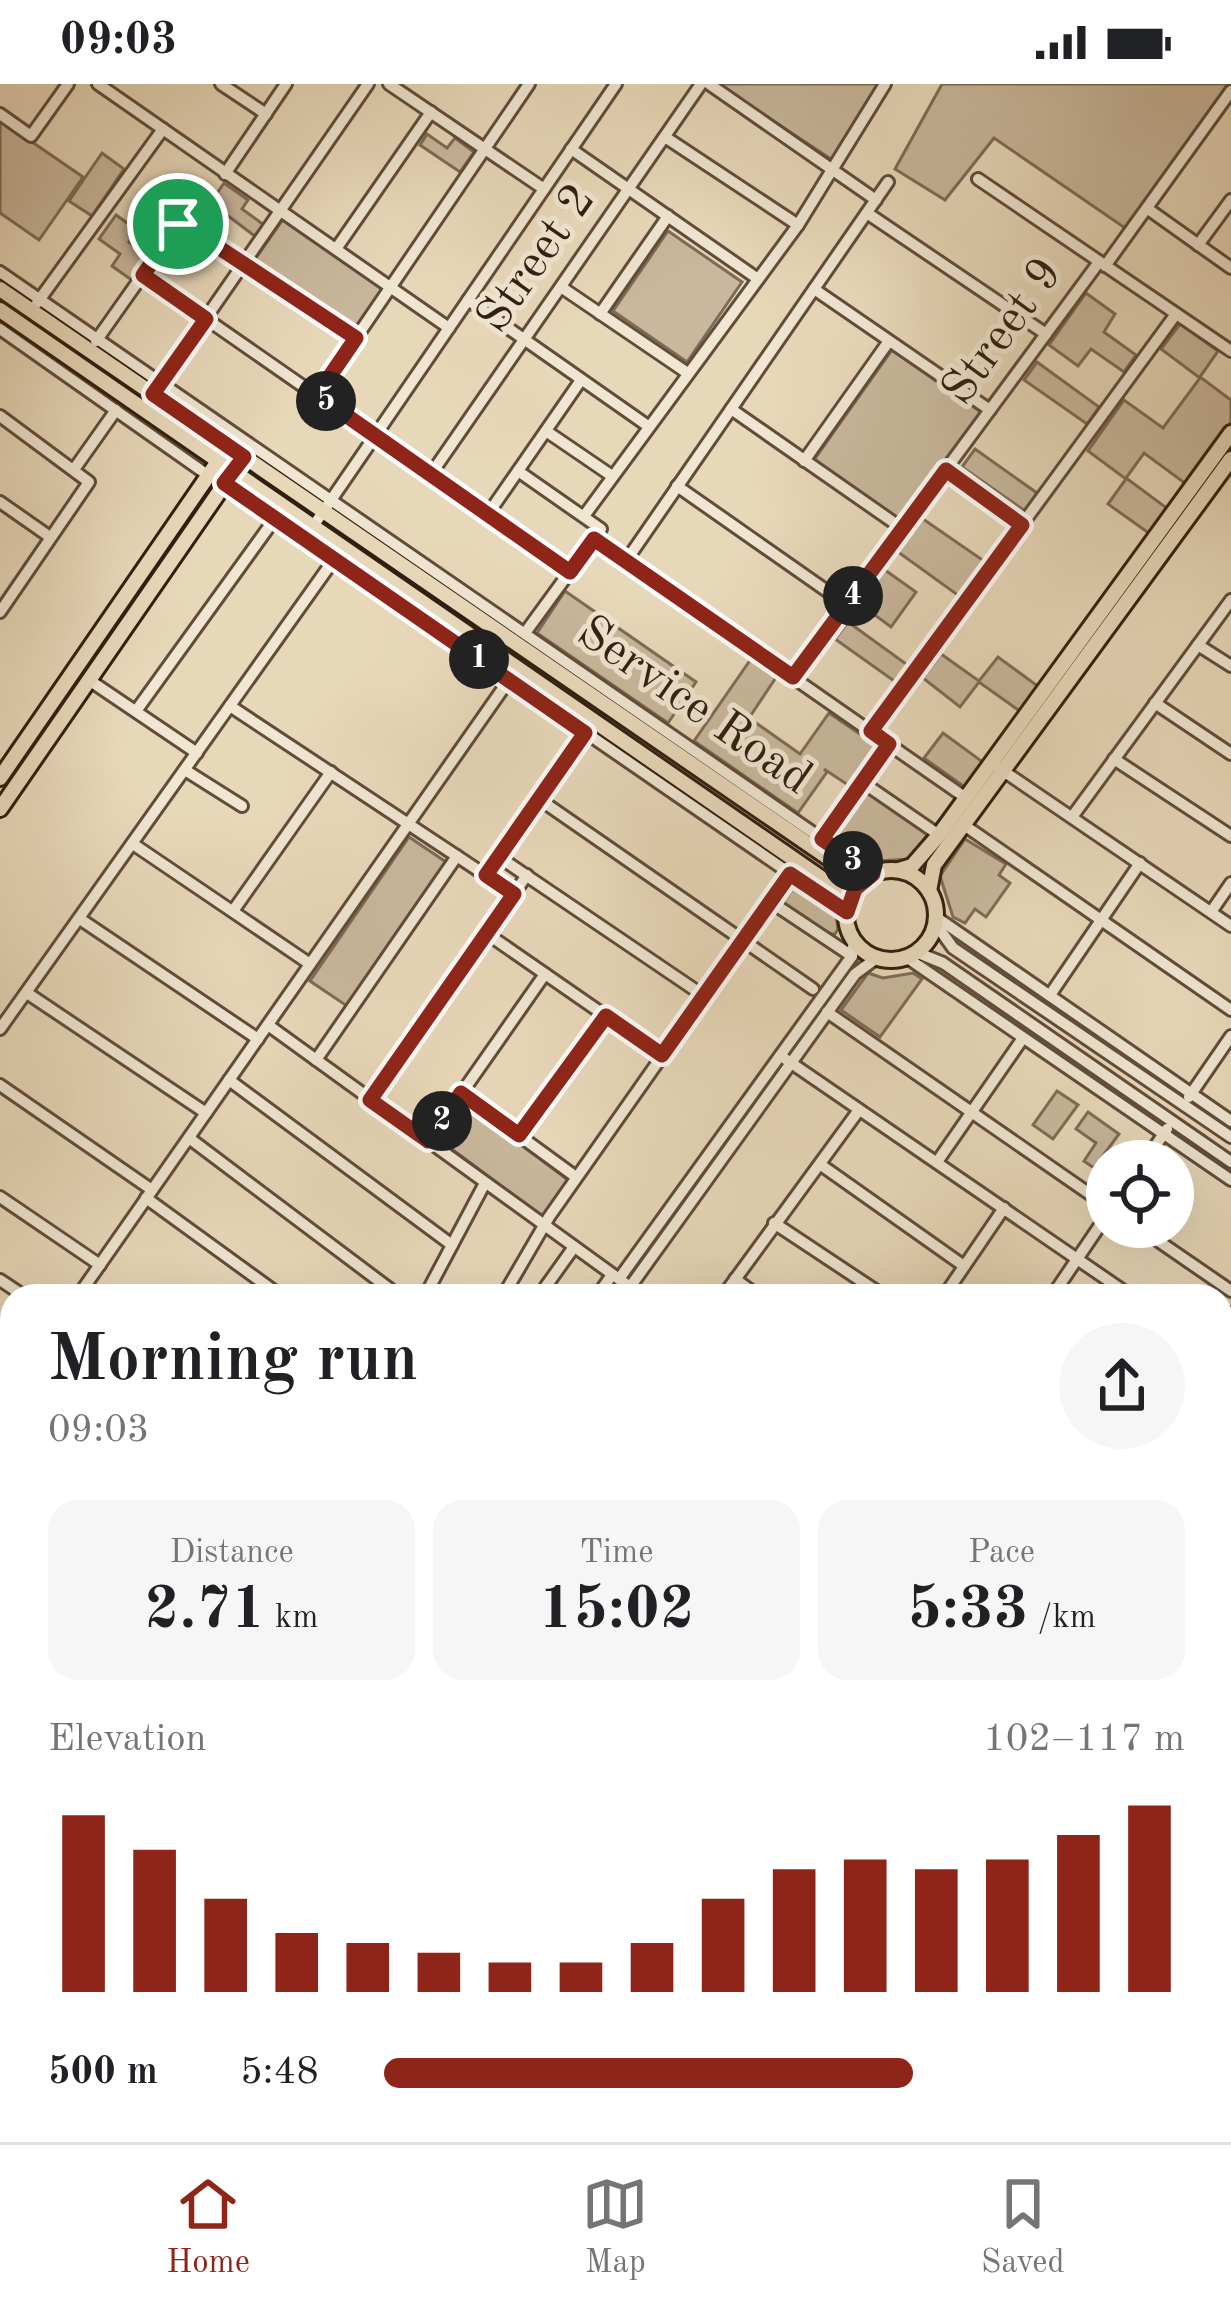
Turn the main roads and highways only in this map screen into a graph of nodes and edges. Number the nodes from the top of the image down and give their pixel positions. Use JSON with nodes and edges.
{"nodes":[{"id":1,"x":0,"y":289,"type":"edge"},
{"id":2,"x":0,"y":310,"type":"edge"},
{"id":3,"x":1231,"y":433,"type":"edge"},
{"id":4,"x":1231,"y":459,"type":"edge"},
{"id":5,"x":219,"y":460,"type":"junction"},
{"id":6,"x":240,"y":469,"type":"junction"},
{"id":7,"x":322,"y":512,"type":"junction"},
{"id":8,"x":180,"y":518,"type":"junction"},
{"id":9,"x":997,"y":767,"type":"junction"},
{"id":10,"x":0,"y":777,"type":"edge"},
{"id":11,"x":0,"y":809,"type":"edge"},
{"id":12,"x":899,"y":870,"type":"junction"},
{"id":13,"x":867,"y":877,"type":"junction"},
{"id":14,"x":929,"y":891,"type":"junction"},
{"id":15,"x":848,"y":905,"type":"junction"}],
"edges":[{"from":1,"to":6,"type":"main road"},
{"from":2,"to":5,"type":"main road"},
{"from":3,"to":9,"type":"main road"},
{"from":4,"to":9,"type":"main road"},
{"from":5,"to":6,"type":"main road"},
{"from":5,"to":8,"type":"main road"},
{"from":6,"to":7,"type":"main road"},
{"from":6,"to":7,"type":"main road"},
{"from":6,"to":8,"type":"main road"},
{"from":6,"to":11,"type":"main road"},
{"from":7,"to":13,"type":"main road"},
{"from":7,"to":15,"type":"main road"},
{"from":8,"to":10,"type":"main road"},
{"from":9,"to":12,"type":"main road"},
{"from":9,"to":14,"type":"main road"},
{"from":12,"to":13,"type":"main road"},
{"from":12,"to":14,"type":"main road"},
{"from":13,"to":15,"type":"main road"},
{"from":14,"to":15,"type":"main road"}]}
